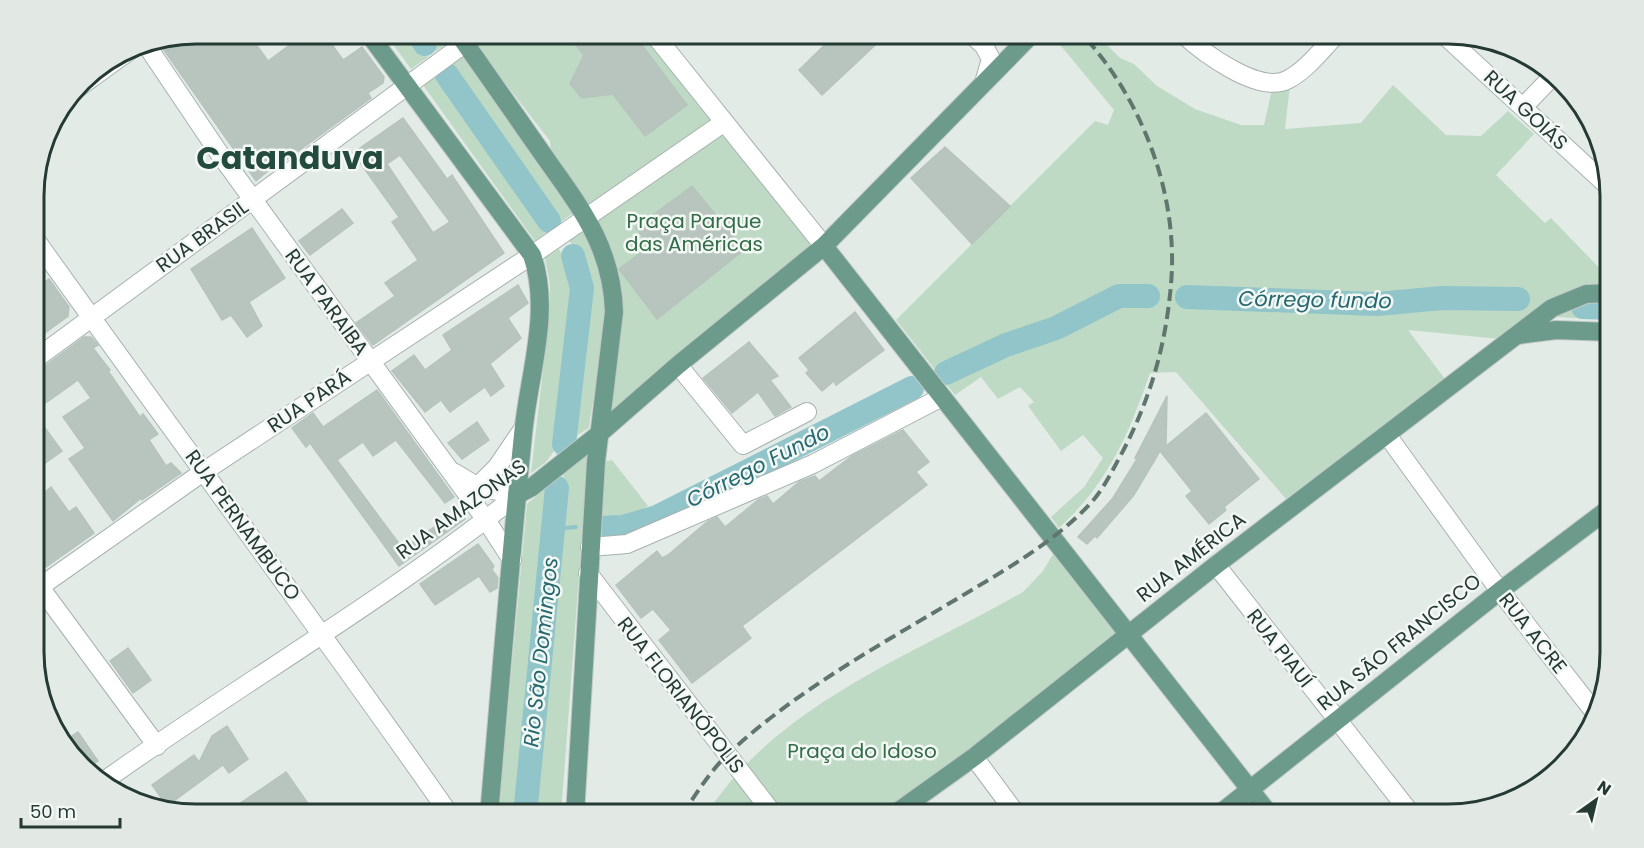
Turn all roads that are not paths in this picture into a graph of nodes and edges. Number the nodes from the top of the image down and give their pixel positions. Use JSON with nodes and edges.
{"nodes":[{"id":1,"x":377,"y":44,"type":"edge"},
{"id":2,"x":459,"y":44,"type":"edge"},
{"id":3,"x":468,"y":44,"type":"edge"},
{"id":4,"x":662,"y":44,"type":"edge"},
{"id":5,"x":982,"y":44,"type":"edge"},
{"id":6,"x":1022,"y":44,"type":"edge"},
{"id":7,"x":1196,"y":44,"type":"edge"},
{"id":8,"x":1327,"y":44,"type":"edge"},
{"id":9,"x":1454,"y":44,"type":"edge"},
{"id":10,"x":150,"y":51,"type":"edge"},
{"id":11,"x":1548,"y":81,"type":"edge"},
{"id":12,"x":410,"y":82,"type":"junction"},
{"id":13,"x":984,"y":83,"type":"junction"},
{"id":14,"x":1523,"y":107,"type":"junction"},
{"id":15,"x":723,"y":123,"type":"junction"},
{"id":16,"x":1599,"y":178,"type":"edge"},
{"id":17,"x":252,"y":199,"type":"junction"},
{"id":18,"x":583,"y":218,"type":"junction"},
{"id":19,"x":824,"y":246,"type":"junction"},
{"id":20,"x":44,"y":251,"type":"edge"},
{"id":21,"x":536,"y":252,"type":"junction"},
{"id":22,"x":1600,"y":293,"type":"edge"},
{"id":23,"x":92,"y":316,"type":"junction"},
{"id":24,"x":1600,"y":332,"type":"edge"},
{"id":25,"x":1516,"y":335,"type":"junction"},
{"id":26,"x":44,"y":352,"type":"edge"},
{"id":27,"x":370,"y":360,"type":"junction"},
{"id":28,"x":678,"y":365,"type":"junction"},
{"id":29,"x":942,"y":397,"type":"junction"},
{"id":30,"x":807,"y":412,"type":"dead end"},
{"id":31,"x":523,"y":429,"type":"junction"},
{"id":32,"x":1387,"y":435,"type":"junction"},
{"id":33,"x":592,"y":440,"type":"junction"},
{"id":34,"x":203,"y":472,"type":"junction"},
{"id":35,"x":473,"y":491,"type":"junction"},
{"id":36,"x":524,"y":491,"type":"junction"},
{"id":37,"x":1600,"y":515,"type":"edge"},
{"id":38,"x":486,"y":520,"type":"junction"},
{"id":39,"x":591,"y":539,"type":"junction"},
{"id":40,"x":512,"y":560,"type":"junction"},
{"id":41,"x":1216,"y":565,"type":"junction"},
{"id":42,"x":588,"y":573,"type":"junction"},
{"id":43,"x":44,"y":581,"type":"edge"},
{"id":44,"x":1500,"y":591,"type":"junction"},
{"id":45,"x":44,"y":596,"type":"edge"},
{"id":46,"x":324,"y":634,"type":"junction"},
{"id":47,"x":1127,"y":635,"type":"junction"},
{"id":48,"x":1590,"y":706,"type":"edge"},
{"id":49,"x":1337,"y":721,"type":"junction"},
{"id":50,"x":158,"y":746,"type":"junction"},
{"id":51,"x":974,"y":757,"type":"junction"},
{"id":52,"x":109,"y":778,"type":"edge"},
{"id":53,"x":1250,"y":789,"type":"junction"},
{"id":54,"x":442,"y":804,"type":"edge"},
{"id":55,"x":490,"y":804,"type":"edge"},
{"id":56,"x":576,"y":804,"type":"edge"},
{"id":57,"x":766,"y":804,"type":"edge"},
{"id":58,"x":908,"y":804,"type":"edge"},
{"id":59,"x":1009,"y":804,"type":"edge"},
{"id":60,"x":1232,"y":804,"type":"edge"},
{"id":61,"x":1262,"y":804,"type":"edge"},
{"id":62,"x":1403,"y":804,"type":"edge"}],
"edges":[{"from":1,"to":12,"type":"main road"},
{"from":2,"to":12,"type":"street","name":"RUA BRASIL"},
{"from":3,"to":18,"type":"main road"},
{"from":4,"to":15,"type":"street"},
{"from":5,"to":13,"type":"street"},
{"from":6,"to":13,"type":"main road","name":"RUA AMAZONAS"},
{"from":7,"to":8,"type":"street"},
{"from":9,"to":14,"type":"street","name":"RUA GOIÁS"},
{"from":10,"to":17,"type":"street","name":"RUA PARAIBA"},
{"from":11,"to":14,"type":"street"},
{"from":12,"to":17,"type":"street","name":"RUA BRASIL"},
{"from":12,"to":21,"type":"main road"},
{"from":13,"to":19,"type":"main road","name":"RUA AMAZONAS"},
{"from":14,"to":16,"type":"street","name":"RUA GOIÁS"},
{"from":15,"to":18,"type":"street","name":"RUA PARÁ"},
{"from":15,"to":19,"type":"street"},
{"from":17,"to":23,"type":"street","name":"RUA BRASIL"},
{"from":17,"to":27,"type":"street","name":"RUA PARAIBA"},
{"from":18,"to":21,"type":"street","name":"RUA PARÁ"},
{"from":18,"to":33,"type":"main road"},
{"from":19,"to":28,"type":"main road","name":"RUA AMAZONAS"},
{"from":19,"to":29,"type":"main road"},
{"from":20,"to":23,"type":"street","name":"RUA PERNAMBUCO"},
{"from":21,"to":27,"type":"street","name":"RUA PARÁ"},
{"from":21,"to":31,"type":"main road"},
{"from":22,"to":25,"type":"main road","name":"RUA AMÉRICA"},
{"from":23,"to":26,"type":"street","name":"RUA BRASIL"},
{"from":23,"to":34,"type":"street","name":"RUA PERNAMBUCO"},
{"from":24,"to":25,"type":"main road"},
{"from":25,"to":32,"type":"main road","name":"RUA AMÉRICA"},
{"from":27,"to":34,"type":"street","name":"RUA PARÁ"},
{"from":27,"to":35,"type":"street","name":"RUA PARAIBA"},
{"from":28,"to":30,"type":"street"},
{"from":28,"to":33,"type":"main road","name":"RUA AMAZONAS"},
{"from":29,"to":39,"type":"street"},
{"from":29,"to":47,"type":"main road"},
{"from":31,"to":35,"type":"street"},
{"from":31,"to":36,"type":"main road"},
{"from":32,"to":41,"type":"main road","name":"RUA AMÉRICA"},
{"from":32,"to":44,"type":"street","name":"RUA ACRE"},
{"from":33,"to":36,"type":"main road","name":"RUA AMAZONAS"},
{"from":33,"to":39,"type":"main road"},
{"from":34,"to":43,"type":"street","name":"RUA PARÁ"},
{"from":34,"to":46,"type":"street","name":"RUA PERNAMBUCO"},
{"from":35,"to":36,"type":"street"},
{"from":35,"to":38,"type":"street","name":"RUA PARAIBA"},
{"from":36,"to":38,"type":"street","name":"RUA AMAZONAS"},
{"from":36,"to":40,"type":"main road"},
{"from":37,"to":44,"type":"main road","name":"RUA SÃO FRANCISCO"},
{"from":38,"to":40,"type":"street","name":"RUA PARAIBA"},
{"from":38,"to":46,"type":"street","name":"RUA AMAZONAS"},
{"from":39,"to":42,"type":"main road"},
{"from":40,"to":55,"type":"main road"},
{"from":41,"to":47,"type":"main road","name":"RUA AMÉRICA"},
{"from":41,"to":49,"type":"street","name":"RUA PIAUÍ"},
{"from":42,"to":56,"type":"main road"},
{"from":42,"to":57,"type":"street","name":"RUA FLORIANÓPOLIS"},
{"from":44,"to":48,"type":"street","name":"RUA ACRE"},
{"from":44,"to":49,"type":"main road","name":"RUA SÃO FRANCISCO"},
{"from":45,"to":50,"type":"street"},
{"from":46,"to":50,"type":"street","name":"RUA AMAZONAS"},
{"from":46,"to":54,"type":"street","name":"RUA PERNAMBUCO"},
{"from":47,"to":51,"type":"main road","name":"RUA AMÉRICA"},
{"from":47,"to":53,"type":"main road"},
{"from":49,"to":53,"type":"main road","name":"RUA SÃO FRANCISCO"},
{"from":49,"to":62,"type":"street","name":"RUA PIAUÍ"},
{"from":50,"to":52,"type":"street","name":"RUA AMAZONAS"},
{"from":51,"to":58,"type":"main road","name":"RUA AMÉRICA"},
{"from":51,"to":59,"type":"street"},
{"from":53,"to":60,"type":"main road","name":"RUA SÃO FRANCISCO"},
{"from":53,"to":61,"type":"main road"}]}
